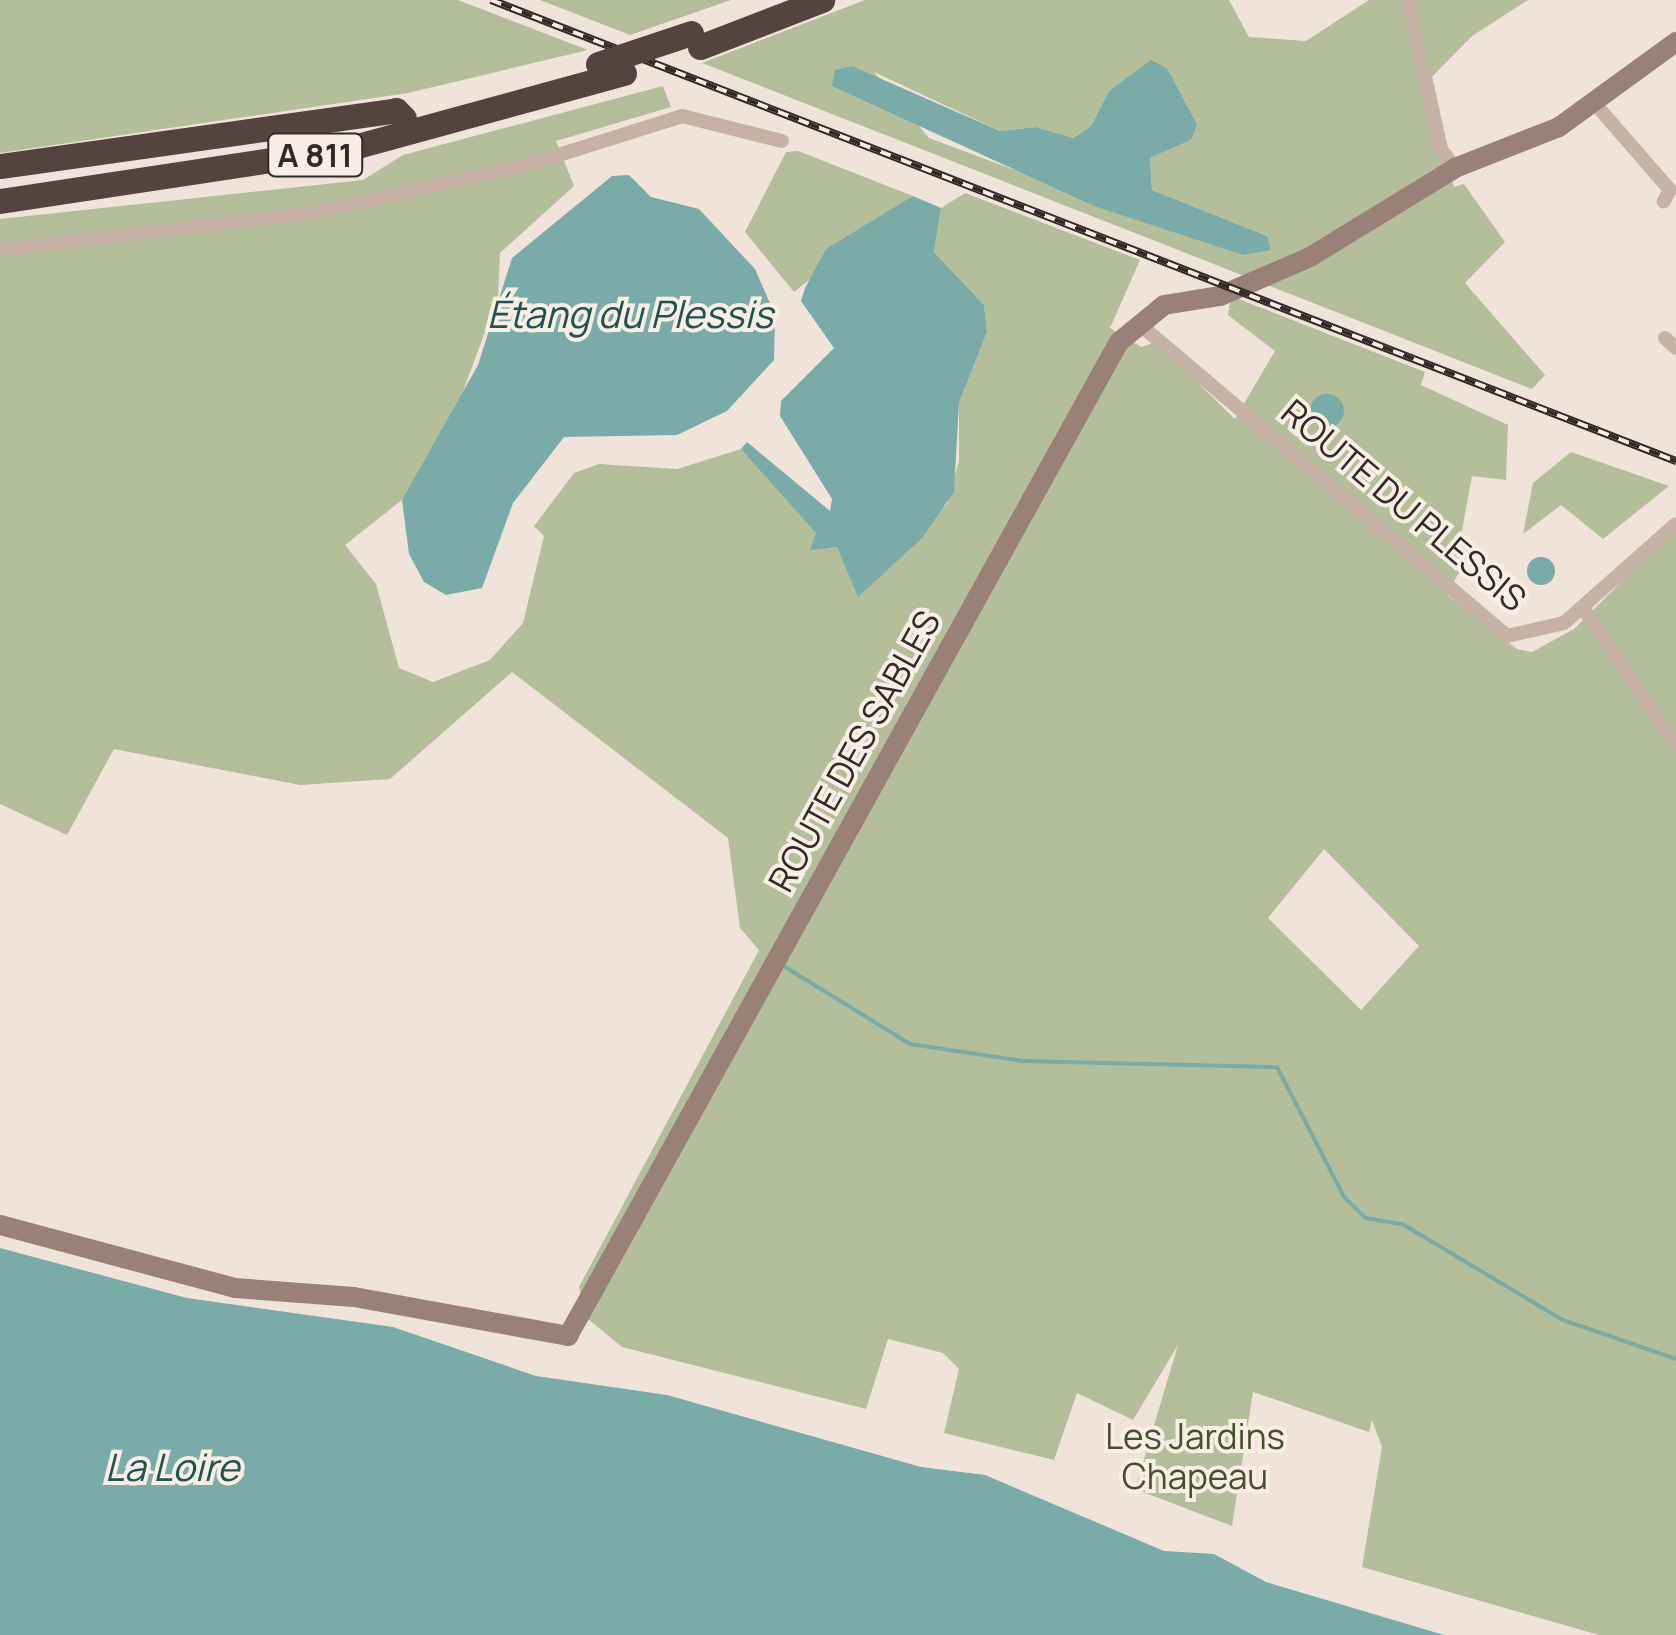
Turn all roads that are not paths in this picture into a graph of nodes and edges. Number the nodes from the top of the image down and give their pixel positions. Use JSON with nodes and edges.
{"nodes":[{"id":1,"x":778,"y":0,"type":"edge"},
{"id":2,"x":822,"y":0,"type":"edge"},
{"id":3,"x":1408,"y":0,"type":"edge"},
{"id":4,"x":695,"y":40,"type":"junction"},
{"id":5,"x":1676,"y":42,"type":"edge"},
{"id":6,"x":1598,"y":106,"type":"junction"},
{"id":7,"x":404,"y":118,"type":"junction"},
{"id":8,"x":782,"y":140,"type":"dead end"},
{"id":9,"x":0,"y":166,"type":"edge"},
{"id":10,"x":1455,"y":168,"type":"junction"},
{"id":11,"x":0,"y":184,"type":"edge"},
{"id":12,"x":0,"y":201,"type":"edge"},
{"id":13,"x":1664,"y":201,"type":"dead end"},
{"id":14,"x":0,"y":250,"type":"edge"},
{"id":15,"x":1144,"y":328,"type":"junction"},
{"id":16,"x":1676,"y":524,"type":"edge"},
{"id":17,"x":1582,"y":607,"type":"junction"},
{"id":18,"x":1676,"y":745,"type":"edge"},
{"id":19,"x":0,"y":1225,"type":"edge"}],
"edges":[{"from":1,"to":4,"type":"highway","number":"A 811"},
{"from":2,"to":4,"type":"highway","number":"A 811"},
{"from":3,"to":10,"type":"street"},
{"from":4,"to":7,"type":"highway","number":"A 811","bridge":true},
{"from":4,"to":12,"type":"highway","number":"A 811"},
{"from":5,"to":6,"type":"street","name":"ROUTE DES SABLES"},
{"from":6,"to":10,"type":"street","name":"ROUTE DES SABLES"},
{"from":6,"to":13,"type":"street"},
{"from":7,"to":9,"type":"highway"},
{"from":7,"to":11,"type":"highway","number":"A 811"},
{"from":8,"to":14,"type":"street"},
{"from":10,"to":15,"type":"street","name":"ROUTE DES SABLES"},
{"from":15,"to":17,"type":"street","name":"ROUTE DU PLESSIS"},
{"from":15,"to":19,"type":"street","name":"ROUTE DES SABLES"},
{"from":16,"to":17,"type":"street","name":"ROUTE DU PLESSIS"},
{"from":17,"to":18,"type":"street"}]}
